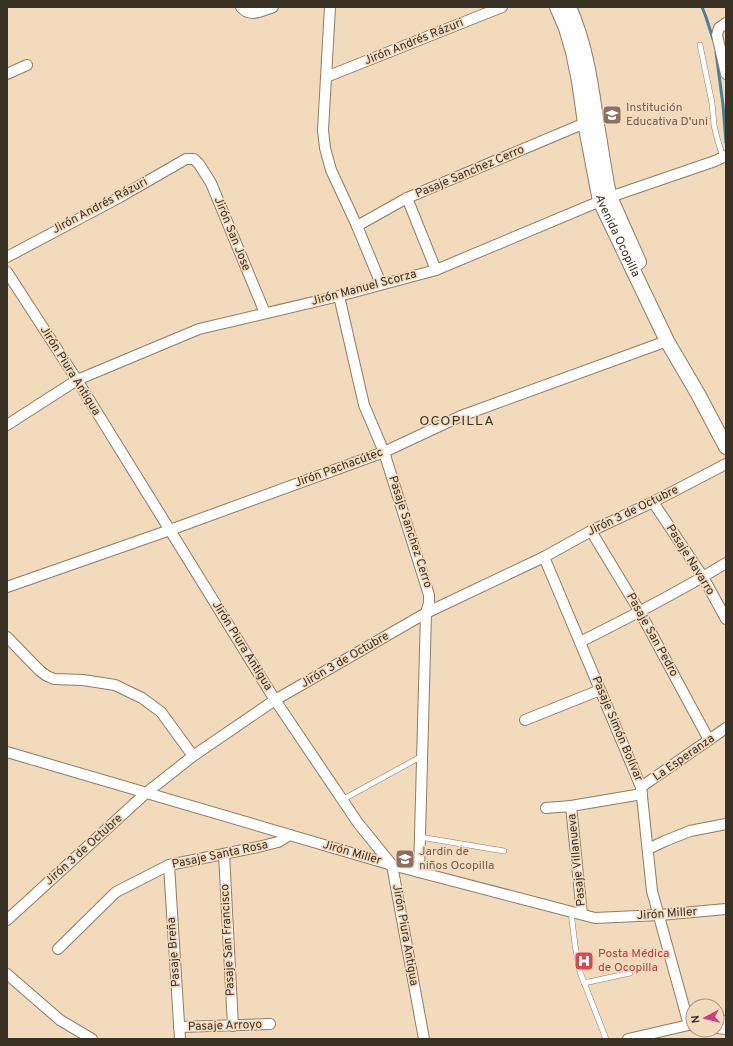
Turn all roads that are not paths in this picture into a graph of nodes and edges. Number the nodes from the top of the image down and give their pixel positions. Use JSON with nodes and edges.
{"nodes":[{"id":1,"x":241,"y":7,"type":"edge"},
{"id":2,"x":273,"y":7,"type":"edge"},
{"id":3,"x":330,"y":7,"type":"edge"},
{"id":4,"x":502,"y":7,"type":"edge"},
{"id":5,"x":557,"y":7,"type":"edge"},
{"id":6,"x":569,"y":7,"type":"edge"},
{"id":7,"x":726,"y":24,"type":"edge"},
{"id":8,"x":700,"y":44,"type":"dead end"},
{"id":9,"x":27,"y":65,"type":"dead end"},
{"id":10,"x":7,"y":74,"type":"edge"},
{"id":11,"x":726,"y":74,"type":"edge"},
{"id":12,"x":326,"y":76,"type":"junction"},
{"id":13,"x":585,"y":123,"type":"junction"},
{"id":14,"x":725,"y":157,"type":"edge"},
{"id":15,"x":194,"y":159,"type":"joint"},
{"id":16,"x":407,"y":198,"type":"junction"},
{"id":17,"x":605,"y":199,"type":"junction"},
{"id":18,"x":357,"y":226,"type":"junction"},
{"id":19,"x":7,"y":257,"type":"edge"},
{"id":20,"x":436,"y":270,"type":"junction"},
{"id":21,"x":7,"y":272,"type":"edge"},
{"id":22,"x":381,"y":284,"type":"junction"},
{"id":23,"x":339,"y":296,"type":"junction"},
{"id":24,"x":265,"y":313,"type":"junction"},
{"id":25,"x":667,"y":341,"type":"junction"},
{"id":26,"x":76,"y":380,"type":"junction"},
{"id":27,"x":7,"y":425,"type":"edge"},
{"id":28,"x":726,"y":426,"type":"edge"},
{"id":29,"x":726,"y":447,"type":"edge"},
{"id":30,"x":384,"y":452,"type":"junction"},
{"id":31,"x":726,"y":464,"type":"edge"},
{"id":32,"x":653,"y":502,"type":"junction"},
{"id":33,"x":170,"y":530,"type":"junction"},
{"id":34,"x":591,"y":531,"type":"junction"},
{"id":35,"x":544,"y":557,"type":"junction"},
{"id":36,"x":726,"y":563,"type":"edge"},
{"id":37,"x":703,"y":577,"type":"junction"},
{"id":38,"x":7,"y":587,"type":"edge"},
{"id":39,"x":640,"y":612,"type":"junction"},
{"id":40,"x":426,"y":613,"type":"junction"},
{"id":41,"x":726,"y":618,"type":"edge"},
{"id":42,"x":7,"y":637,"type":"edge"},
{"id":43,"x":580,"y":642,"type":"junction"},
{"id":44,"x":600,"y":690,"type":"junction"},
{"id":45,"x":275,"y":700,"type":"junction"},
{"id":46,"x":525,"y":720,"type":"dead end"},
{"id":47,"x":726,"y":728,"type":"edge"},
{"id":48,"x":709,"y":740,"type":"junction"},
{"id":49,"x":11,"y":753,"type":"edge"},
{"id":50,"x":193,"y":756,"type":"junction"},
{"id":51,"x":422,"y":756,"type":"junction"},
{"id":52,"x":7,"y":763,"type":"edge"},
{"id":53,"x":642,"y":790,"type":"junction"},
{"id":54,"x":146,"y":793,"type":"junction"},
{"id":55,"x":342,"y":800,"type":"junction"},
{"id":56,"x":571,"y":806,"type":"junction"},
{"id":57,"x":546,"y":808,"type":"dead end"},
{"id":58,"x":726,"y":824,"type":"edge"},
{"id":59,"x":290,"y":835,"type":"junction"},
{"id":60,"x":420,"y":836,"type":"junction"},
{"id":61,"x":648,"y":849,"type":"junction"},
{"id":62,"x":504,"y":851,"type":"dead end"},
{"id":63,"x":224,"y":854,"type":"junction"},
{"id":64,"x":169,"y":865,"type":"junction"},
{"id":65,"x":392,"y":865,"type":"junction"},
{"id":66,"x":419,"y":872,"type":"junction"},
{"id":67,"x":726,"y":909,"type":"edge"},
{"id":68,"x":571,"y":911,"type":"junction"},
{"id":69,"x":582,"y":914,"type":"junction"},
{"id":70,"x":660,"y":915,"type":"junction"},
{"id":71,"x":7,"y":920,"type":"edge"},
{"id":72,"x":58,"y":949,"type":"dead end"},
{"id":73,"x":630,"y":973,"type":"dead end"},
{"id":74,"x":7,"y":974,"type":"edge"},
{"id":75,"x":584,"y":983,"type":"junction"},
{"id":76,"x":685,"y":1003,"type":"edge"},
{"id":77,"x":270,"y":1024,"type":"dead end"},
{"id":78,"x":685,"y":1025,"type":"edge"},
{"id":79,"x":233,"y":1026,"type":"junction"},
{"id":80,"x":179,"y":1027,"type":"junction"},
{"id":81,"x":92,"y":1039,"type":"edge"},
{"id":82,"x":180,"y":1039,"type":"edge"},
{"id":83,"x":424,"y":1039,"type":"edge"},
{"id":84,"x":606,"y":1039,"type":"edge"},
{"id":85,"x":629,"y":1039,"type":"edge"}],
"edges":[{"from":1,"to":2,"type":"street"},
{"from":3,"to":12,"type":"street"},
{"from":4,"to":12,"type":"street","name":"Jirón Andrés Rázuri"},
{"from":5,"to":13,"type":"street","name":"Avenida Ocopilla"},
{"from":6,"to":17,"type":"street","name":"Avenida Ocopilla"},
{"from":7,"to":11,"type":"street"},
{"from":8,"to":14,"type":"lane"},
{"from":9,"to":10,"type":"street"},
{"from":12,"to":18,"type":"street"},
{"from":13,"to":16,"type":"street","name":"Pasaje Sanchez Cerro"},
{"from":13,"to":17,"type":"street","name":"Avenida Ocopilla"},
{"from":14,"to":17,"type":"street","name":"Jirón Manuel Scorza"},
{"from":15,"to":19,"type":"street","name":"Jirón Andrés Rázuri"},
{"from":15,"to":24,"type":"street","name":"Jirón San Jose"},
{"from":16,"to":18,"type":"street","name":"Pasaje Sanchez Cerro"},
{"from":16,"to":20,"type":"street"},
{"from":17,"to":20,"type":"street","name":"Jirón Manuel Scorza"},
{"from":17,"to":25,"type":"street","name":"Avenida Ocopilla"},
{"from":17,"to":28,"type":"street","name":"Avenida Ocopilla"},
{"from":18,"to":22,"type":"street"},
{"from":20,"to":22,"type":"street","name":"Jirón Manuel Scorza"},
{"from":21,"to":26,"type":"street","name":"Jirón Piura Antigua"},
{"from":22,"to":23,"type":"street","name":"Jirón Manuel Scorza"},
{"from":23,"to":24,"type":"street","name":"Jirón Manuel Scorza"},
{"from":23,"to":30,"type":"street","name":"Pasaje Sanchez Cerro"},
{"from":24,"to":26,"type":"street","name":"Jirón Manuel Scorza"},
{"from":25,"to":29,"type":"street","name":"Avenida Ocopilla"},
{"from":25,"to":30,"type":"street","name":"Jirón Pachacútec"},
{"from":26,"to":27,"type":"street","name":"Jirón Manuel Scorza"},
{"from":26,"to":33,"type":"street","name":"Jirón Piura Antigua"},
{"from":30,"to":33,"type":"street","name":"Jirón Pachacútec"},
{"from":30,"to":40,"type":"street","name":"Pasaje Sanchez Cerro"},
{"from":31,"to":32,"type":"street","name":"Jirón 3 de Octubre"},
{"from":32,"to":34,"type":"street","name":"Jirón 3 de Octubre"},
{"from":32,"to":37,"type":"street","name":"Pasaje Navarro"},
{"from":33,"to":38,"type":"street","name":"Jirón Pachacútec"},
{"from":33,"to":45,"type":"street","name":"Jirón Piura Antigua"},
{"from":34,"to":35,"type":"street","name":"Jirón 3 de Octubre"},
{"from":34,"to":39,"type":"street","name":"Pasaje San Pedro"},
{"from":35,"to":40,"type":"street","name":"Jirón 3 de Octubre"},
{"from":35,"to":43,"type":"street","name":"Pasaje Simón Bolívar"},
{"from":36,"to":37,"type":"street"},
{"from":37,"to":39,"type":"street"},
{"from":37,"to":41,"type":"street","name":"Pasaje Navarro"},
{"from":39,"to":43,"type":"street"},
{"from":39,"to":48,"type":"street","name":"Pasaje San Pedro"},
{"from":40,"to":45,"type":"street","name":"Jirón 3 de Octubre"},
{"from":40,"to":51,"type":"street","name":"Pasaje Sanchez Cerro"},
{"from":42,"to":50,"type":"street"},
{"from":43,"to":44,"type":"street","name":"Pasaje Simón Bolívar"},
{"from":44,"to":46,"type":"street"},
{"from":44,"to":53,"type":"street","name":"Pasaje Simón Bolívar"},
{"from":45,"to":50,"type":"street","name":"Jirón 3 de Octubre"},
{"from":45,"to":55,"type":"street","name":"Jirón Piura Antigua"},
{"from":47,"to":48,"type":"street","name":"La Esperanza"},
{"from":48,"to":53,"type":"street","name":"La Esperanza"},
{"from":49,"to":52,"type":"street"},
{"from":49,"to":54,"type":"street","name":"Jirón Miller"},
{"from":50,"to":54,"type":"street","name":"Jirón 3 de Octubre"},
{"from":51,"to":55,"type":"lane"},
{"from":51,"to":60,"type":"street","name":"Pasaje Sanchez Cerro"},
{"from":53,"to":56,"type":"street"},
{"from":53,"to":61,"type":"street","name":"Pasaje Simón Bolívar"},
{"from":54,"to":59,"type":"street","name":"Jirón Miller"},
{"from":54,"to":71,"type":"street","name":"Jirón 3 de Octubre"},
{"from":55,"to":65,"type":"street","name":"Jirón Piura Antigua"},
{"from":56,"to":57,"type":"street"},
{"from":56,"to":69,"type":"street","name":"Pasaje Villanueva"},
{"from":58,"to":61,"type":"street"},
{"from":59,"to":63,"type":"street","name":"Pasaje Santa Rosa"},
{"from":59,"to":65,"type":"street","name":"Jirón Miller"},
{"from":60,"to":62,"type":"lane"},
{"from":60,"to":66,"type":"street","name":"Pasaje Sanchez Cerro"},
{"from":61,"to":70,"type":"street","name":"Pasaje Simón Bolívar"},
{"from":63,"to":64,"type":"street","name":"Pasaje Santa Rosa"},
{"from":63,"to":79,"type":"street","name":"Pasaje San Francisco"},
{"from":64,"to":72,"type":"street","name":"Pasaje Santa Rosa"},
{"from":64,"to":80,"type":"street","name":"Pasaje Breña"},
{"from":65,"to":66,"type":"street","name":"Jirón Miller"},
{"from":65,"to":83,"type":"street","name":"Jirón Piura Antigua"},
{"from":66,"to":68,"type":"street","name":"Jirón Miller"},
{"from":67,"to":70,"type":"street","name":"Jirón Miller"},
{"from":68,"to":69,"type":"street","name":"Jirón Miller"},
{"from":68,"to":75,"type":"lane"},
{"from":69,"to":70,"type":"street","name":"Jirón Miller"},
{"from":70,"to":76,"type":"street","name":"Pasaje Simón Bolívar"},
{"from":73,"to":75,"type":"lane"},
{"from":74,"to":81,"type":"street"},
{"from":75,"to":84,"type":"lane"},
{"from":77,"to":79,"type":"street","name":"Pasaje Arroyo"},
{"from":78,"to":85,"type":"street"},
{"from":79,"to":80,"type":"street","name":"Pasaje Arroyo"},
{"from":80,"to":82,"type":"street","name":"Pasaje Breña"}]}
